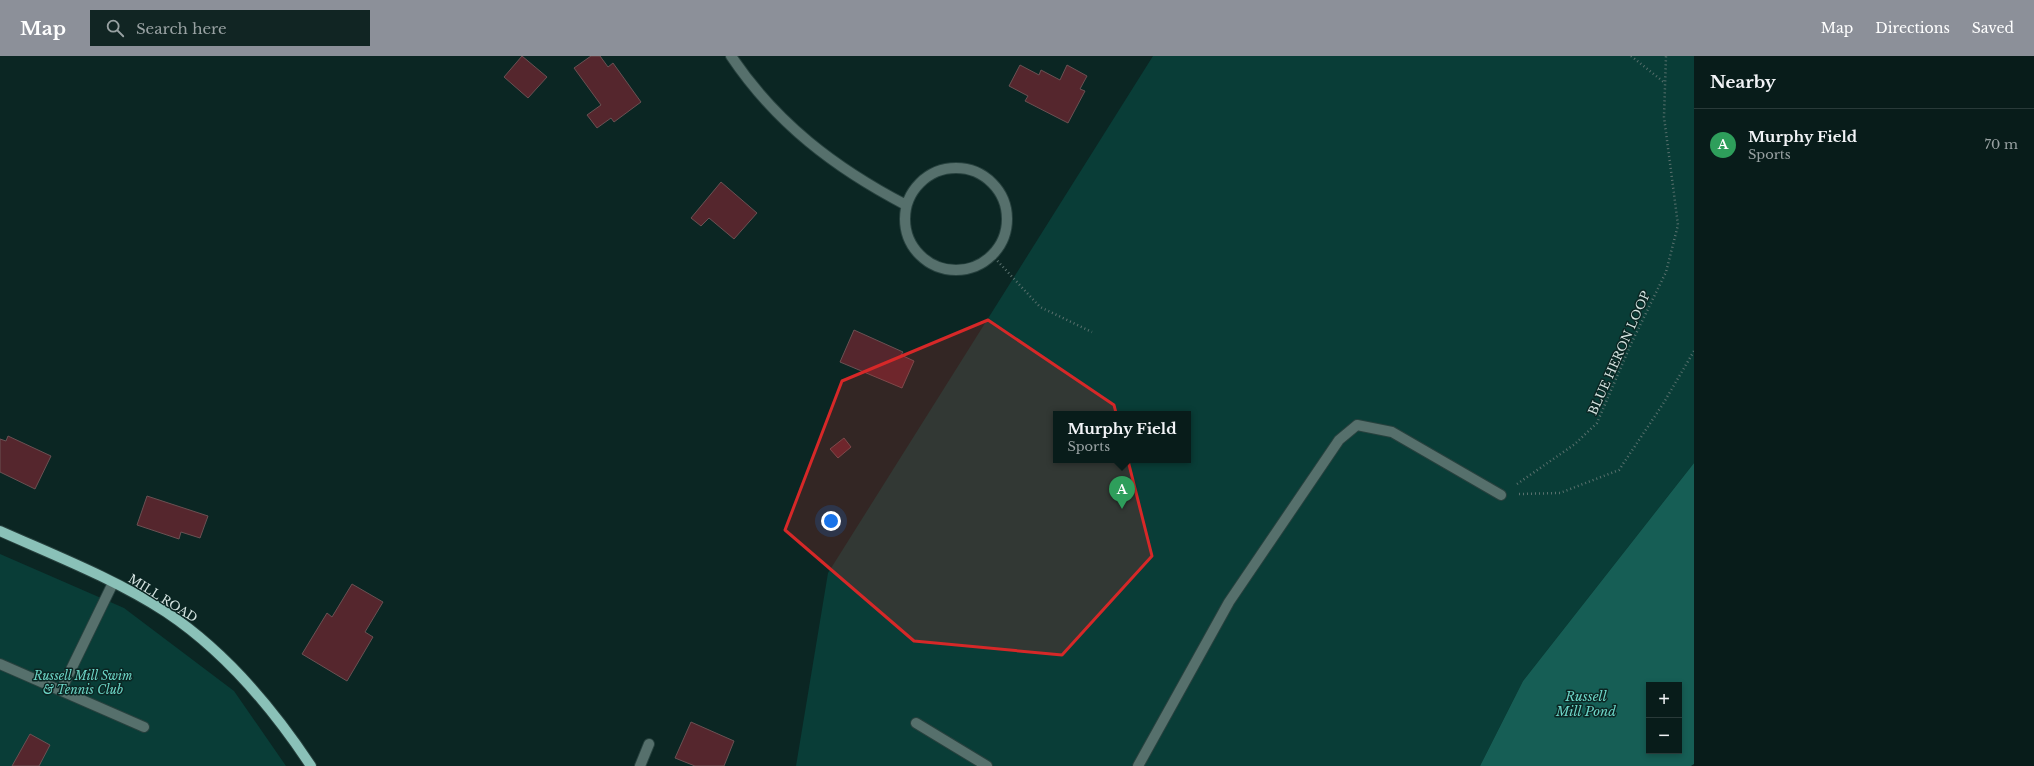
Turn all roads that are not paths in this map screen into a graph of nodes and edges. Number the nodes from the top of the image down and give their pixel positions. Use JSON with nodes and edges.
{"nodes":[{"id":1,"x":731,"y":56,"type":"edge"},
{"id":2,"x":906,"y":205,"type":"junction"},
{"id":3,"x":1501,"y":495,"type":"road end"},
{"id":4,"x":0,"y":531,"type":"edge"},
{"id":5,"x":113,"y":583,"type":"junction"},
{"id":6,"x":0,"y":664,"type":"edge"},
{"id":7,"x":61,"y":690,"type":"junction"},
{"id":8,"x":916,"y":723,"type":"dead end"},
{"id":9,"x":144,"y":726,"type":"dead end"},
{"id":10,"x":649,"y":744,"type":"dead end"},
{"id":11,"x":311,"y":766,"type":"edge"},
{"id":12,"x":640,"y":766,"type":"edge"},
{"id":13,"x":987,"y":766,"type":"edge"},
{"id":14,"x":1138,"y":766,"type":"edge"}],
"edges":[{"from":1,"to":2,"type":"street"},
{"from":2,"to":2,"type":"street"},
{"from":3,"to":14,"type":"street"},
{"from":4,"to":5,"type":"main road","name":"MILL ROAD"},
{"from":5,"to":7,"type":"street"},
{"from":5,"to":11,"type":"main road","name":"MILL ROAD"},
{"from":6,"to":7,"type":"street"},
{"from":7,"to":9,"type":"street"},
{"from":8,"to":13,"type":"street"},
{"from":10,"to":12,"type":"street"}]}
